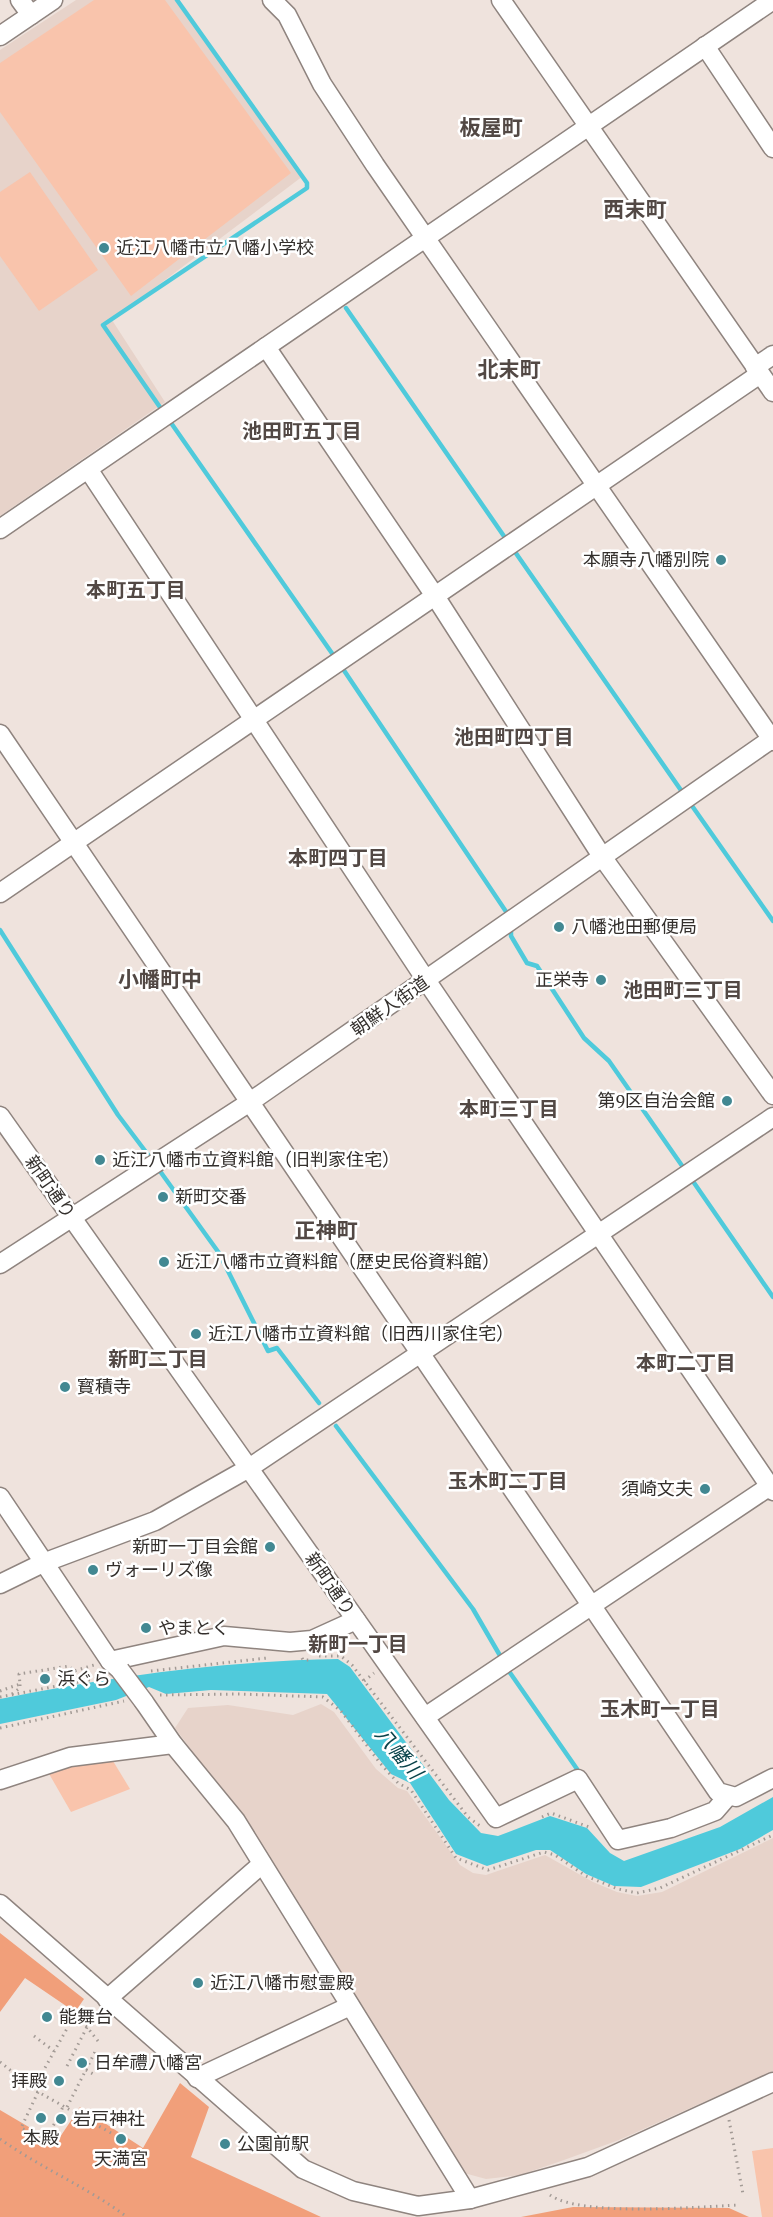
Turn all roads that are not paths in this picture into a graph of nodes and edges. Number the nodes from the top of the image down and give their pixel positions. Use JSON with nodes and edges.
{"nodes":[{"id":1,"x":20,"y":0,"type":"edge"},
{"id":2,"x":54,"y":0,"type":"edge"},
{"id":3,"x":272,"y":0,"type":"edge"},
{"id":4,"x":501,"y":0,"type":"edge"},
{"id":5,"x":772,"y":0,"type":"edge"},
{"id":6,"x":750,"y":7,"type":"edge"},
{"id":7,"x":31,"y":15,"type":"junction"},
{"id":8,"x":0,"y":36,"type":"edge"},
{"id":9,"x":705,"y":46,"type":"junction"},
{"id":10,"x":588,"y":126,"type":"junction"},
{"id":11,"x":773,"y":148,"type":"edge"},
{"id":12,"x":426,"y":237,"type":"junction"},
{"id":13,"x":266,"y":346,"type":"junction"},
{"id":14,"x":773,"y":355,"type":"edge"},
{"id":15,"x":758,"y":370,"type":"junction"},
{"id":16,"x":773,"y":392,"type":"edge"},
{"id":17,"x":88,"y":469,"type":"junction"},
{"id":18,"x":598,"y":485,"type":"junction"},
{"id":19,"x":0,"y":529,"type":"edge"},
{"id":20,"x":435,"y":596,"type":"junction"},
{"id":21,"x":255,"y":719,"type":"junction"},
{"id":22,"x":0,"y":734,"type":"edge"},
{"id":23,"x":773,"y":739,"type":"edge"},
{"id":24,"x":74,"y":843,"type":"junction"},
{"id":25,"x":603,"y":858,"type":"junction"},
{"id":26,"x":0,"y":893,"type":"edge"},
{"id":27,"x":426,"y":980,"type":"junction"},
{"id":28,"x":773,"y":1095,"type":"edge"},
{"id":29,"x":250,"y":1102,"type":"junction"},
{"id":30,"x":0,"y":1116,"type":"edge"},
{"id":31,"x":773,"y":1117,"type":"edge"},
{"id":32,"x":70,"y":1216,"type":"junction"},
{"id":33,"x":600,"y":1233,"type":"junction"},
{"id":34,"x":0,"y":1264,"type":"edge"},
{"id":35,"x":421,"y":1353,"type":"junction"},
{"id":36,"x":249,"y":1468,"type":"junction"},
{"id":37,"x":772,"y":1487,"type":"edge"},
{"id":38,"x":0,"y":1497,"type":"edge"},
{"id":39,"x":43,"y":1563,"type":"junction"},
{"id":40,"x":0,"y":1584,"type":"edge"},
{"id":41,"x":593,"y":1605,"type":"junction"},
{"id":42,"x":356,"y":1620,"type":"junction"},
{"id":43,"x":113,"y":1670,"type":"junction"},
{"id":44,"x":425,"y":1717,"type":"junction"},
{"id":45,"x":173,"y":1744,"type":"junction"},
{"id":46,"x":773,"y":1778,"type":"edge"},
{"id":47,"x":0,"y":1780,"type":"edge"},
{"id":48,"x":728,"y":1796,"type":"junction"},
{"id":49,"x":262,"y":1864,"type":"junction"},
{"id":50,"x":0,"y":1904,"type":"edge"},
{"id":51,"x":107,"y":1999,"type":"junction"},
{"id":52,"x":350,"y":2006,"type":"junction"},
{"id":53,"x":197,"y":2078,"type":"junction"},
{"id":54,"x":773,"y":2082,"type":"edge"},
{"id":55,"x":471,"y":2199,"type":"junction"}],
"edges":[{"from":1,"to":7,"type":"street"},
{"from":2,"to":7,"type":"street"},
{"from":3,"to":12,"type":"street"},
{"from":4,"to":10,"type":"street"},
{"from":5,"to":6,"type":"street"},
{"from":6,"to":9,"type":"street"},
{"from":7,"to":8,"type":"street"},
{"from":9,"to":10,"type":"street"},
{"from":9,"to":11,"type":"street"},
{"from":10,"to":12,"type":"street"},
{"from":10,"to":15,"type":"street"},
{"from":12,"to":13,"type":"street"},
{"from":12,"to":18,"type":"street"},
{"from":13,"to":17,"type":"street"},
{"from":13,"to":20,"type":"street"},
{"from":14,"to":15,"type":"street"},
{"from":15,"to":16,"type":"street"},
{"from":15,"to":18,"type":"street"},
{"from":17,"to":19,"type":"street"},
{"from":17,"to":21,"type":"street"},
{"from":18,"to":20,"type":"street"},
{"from":18,"to":23,"type":"street"},
{"from":20,"to":21,"type":"street"},
{"from":20,"to":25,"type":"street"},
{"from":21,"to":24,"type":"street"},
{"from":21,"to":27,"type":"street"},
{"from":22,"to":24,"type":"street"},
{"from":23,"to":25,"type":"street","name":"朝鮮人街道"},
{"from":24,"to":26,"type":"street"},
{"from":24,"to":29,"type":"street"},
{"from":25,"to":27,"type":"street","name":"朝鮮人街道"},
{"from":25,"to":28,"type":"street"},
{"from":27,"to":29,"type":"street","name":"朝鮮人街道"},
{"from":27,"to":33,"type":"street"},
{"from":29,"to":32,"type":"street","name":"朝鮮人街道"},
{"from":29,"to":35,"type":"street"},
{"from":30,"to":32,"type":"street","name":"新町通り"},
{"from":31,"to":33,"type":"street"},
{"from":32,"to":34,"type":"street","name":"朝鮮人街道"},
{"from":32,"to":36,"type":"street","name":"新町通り"},
{"from":33,"to":35,"type":"street"},
{"from":33,"to":37,"type":"street"},
{"from":35,"to":36,"type":"street"},
{"from":35,"to":41,"type":"street"},
{"from":36,"to":39,"type":"street"},
{"from":36,"to":42,"type":"street","name":"新町通り"},
{"from":37,"to":41,"type":"street"},
{"from":38,"to":39,"type":"street"},
{"from":39,"to":40,"type":"street"},
{"from":39,"to":43,"type":"street"},
{"from":41,"to":44,"type":"street"},
{"from":41,"to":48,"type":"street"},
{"from":42,"to":43,"type":"street"},
{"from":42,"to":44,"type":"street","name":"新町通り"},
{"from":43,"to":45,"type":"street","bridge":true},
{"from":44,"to":48,"type":"street","name":"新町通り"},
{"from":45,"to":47,"type":"street"},
{"from":45,"to":49,"type":"street"},
{"from":46,"to":48,"type":"street"},
{"from":49,"to":51,"type":"street"},
{"from":49,"to":52,"type":"street"},
{"from":50,"to":51,"type":"street"},
{"from":51,"to":53,"type":"street"},
{"from":52,"to":53,"type":"street"},
{"from":52,"to":55,"type":"street"},
{"from":53,"to":55,"type":"street"},
{"from":54,"to":55,"type":"street"}]}
